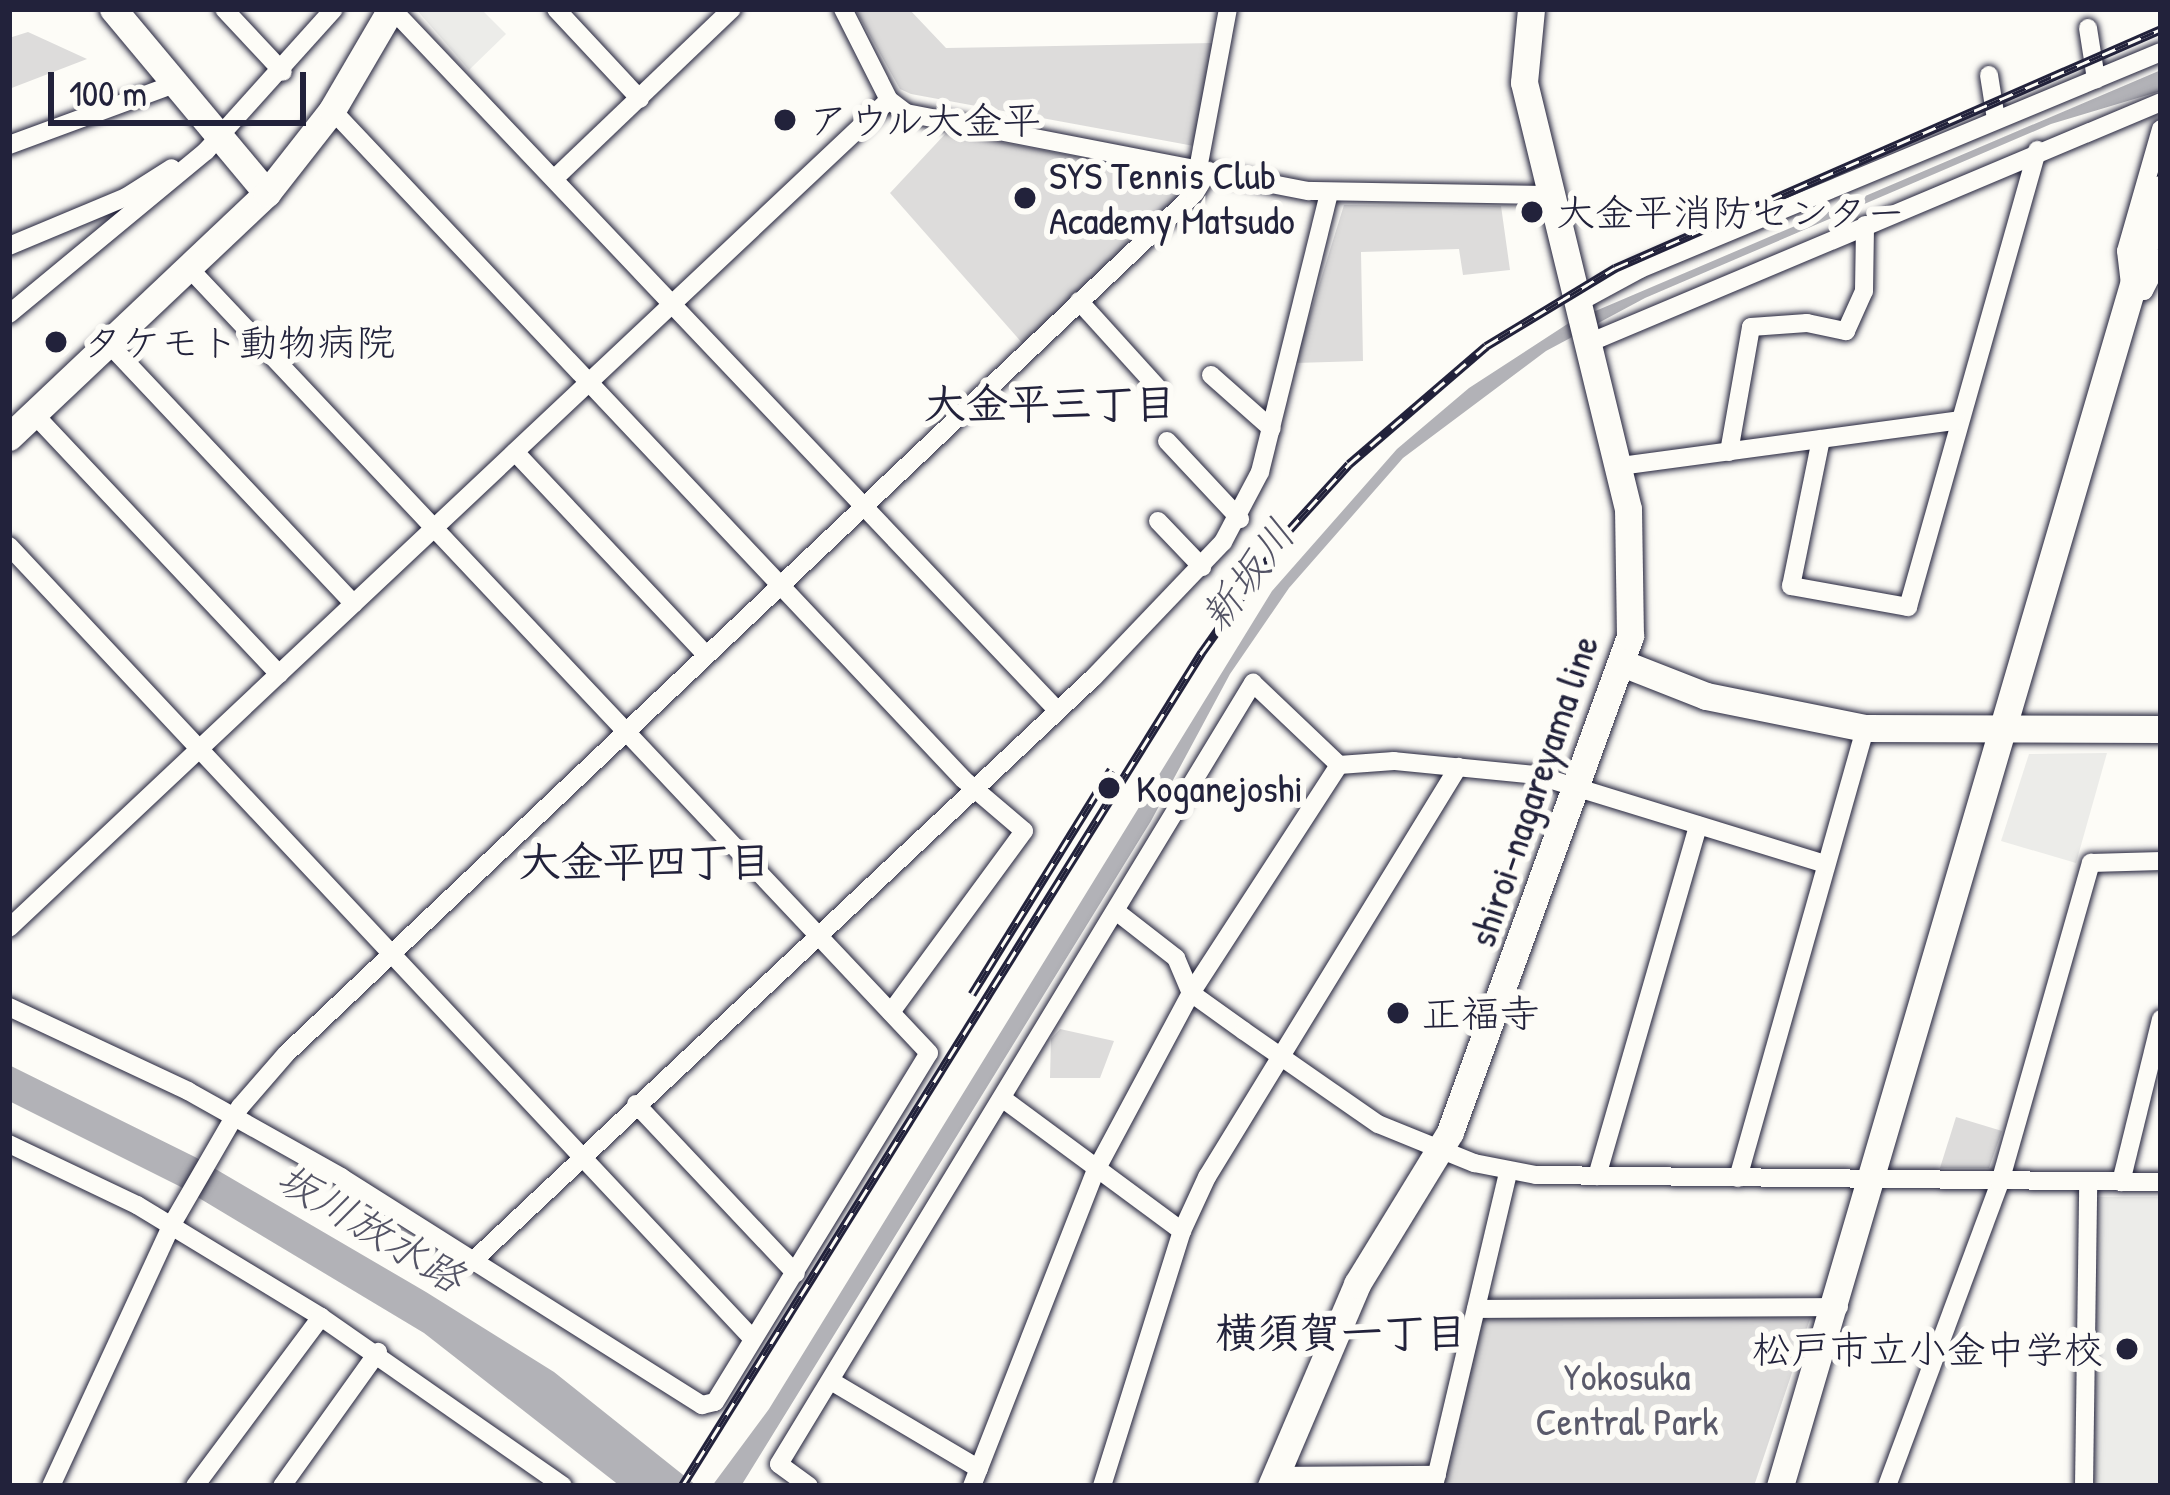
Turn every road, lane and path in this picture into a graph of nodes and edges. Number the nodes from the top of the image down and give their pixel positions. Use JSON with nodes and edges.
{"nodes":[{"id":1,"x":113,"y":9,"type":"edge"},
{"id":2,"x":224,"y":9,"type":"edge"},
{"id":3,"x":334,"y":9,"type":"edge"},
{"id":4,"x":391,"y":9,"type":"edge"},
{"id":5,"x":556,"y":9,"type":"edge"},
{"id":6,"x":732,"y":9,"type":"edge"},
{"id":7,"x":843,"y":9,"type":"edge"},
{"id":8,"x":1531,"y":9,"type":"edge"},
{"id":9,"x":1227,"y":10,"type":"edge"},
{"id":10,"x":2088,"y":28,"type":"dead end"},
{"id":11,"x":2161,"y":52,"type":"edge"},
{"id":12,"x":283,"y":72,"type":"junction"},
{"id":13,"x":1989,"y":74,"type":"dead end"},
{"id":14,"x":2096,"y":79,"type":"junction"},
{"id":15,"x":172,"y":85,"type":"junction"},
{"id":16,"x":640,"y":99,"type":"junction"},
{"id":17,"x":889,"y":100,"type":"junction"},
{"id":18,"x":2161,"y":102,"type":"edge"},
{"id":19,"x":332,"y":110,"type":"junction"},
{"id":20,"x":1996,"y":119,"type":"junction"},
{"id":21,"x":2161,"y":130,"type":"edge"},
{"id":22,"x":9,"y":146,"type":"edge"},
{"id":23,"x":212,"y":146,"type":"junction"},
{"id":24,"x":2037,"y":150,"type":"junction"},
{"id":25,"x":1203,"y":170,"type":"junction"},
{"id":26,"x":555,"y":178,"type":"junction"},
{"id":27,"x":2160,"y":192,"type":"edge"},
{"id":28,"x":267,"y":193,"type":"junction"},
{"id":29,"x":1328,"y":193,"type":"junction"},
{"id":30,"x":1550,"y":195,"type":"junction"},
{"id":31,"x":1864,"y":225,"type":"junction"},
{"id":32,"x":9,"y":246,"type":"edge"},
{"id":33,"x":2161,"y":258,"type":"edge"},
{"id":34,"x":190,"y":269,"type":"junction"},
{"id":35,"x":2131,"y":293,"type":"junction"},
{"id":36,"x":1079,"y":301,"type":"junction"},
{"id":37,"x":673,"y":302,"type":"junction"},
{"id":38,"x":1582,"y":304,"type":"junction"},
{"id":39,"x":9,"y":314,"type":"edge"},
{"id":40,"x":1590,"y":339,"type":"junction"},
{"id":41,"x":109,"y":344,"type":"junction"},
{"id":42,"x":1211,"y":375,"type":"dead end"},
{"id":43,"x":590,"y":382,"type":"junction"},
{"id":44,"x":1156,"y":387,"type":"dead end"},
{"id":45,"x":33,"y":413,"type":"junction"},
{"id":46,"x":1956,"y":421,"type":"junction"},
{"id":47,"x":1271,"y":429,"type":"junction"},
{"id":48,"x":9,"y":437,"type":"edge"},
{"id":49,"x":1821,"y":439,"type":"junction"},
{"id":50,"x":1167,"y":441,"type":"dead end"},
{"id":51,"x":515,"y":452,"type":"junction"},
{"id":52,"x":1729,"y":452,"type":"junction"},
{"id":53,"x":1621,"y":466,"type":"junction"},
{"id":54,"x":864,"y":506,"type":"junction"},
{"id":55,"x":1240,"y":519,"type":"junction"},
{"id":56,"x":1158,"y":521,"type":"dead end"},
{"id":57,"x":435,"y":529,"type":"junction"},
{"id":58,"x":9,"y":546,"type":"edge"},
{"id":59,"x":1202,"y":567,"type":"junction"},
{"id":60,"x":781,"y":585,"type":"junction"},
{"id":61,"x":354,"y":604,"type":"junction"},
{"id":62,"x":706,"y":656,"type":"junction"},
{"id":63,"x":1622,"y":663,"type":"junction"},
{"id":64,"x":279,"y":674,"type":"junction"},
{"id":65,"x":1056,"y":709,"type":"junction"},
{"id":66,"x":1865,"y":728,"type":"junction"},
{"id":67,"x":2161,"y":729,"type":"edge"},
{"id":68,"x":2006,"y":730,"type":"junction"},
{"id":69,"x":625,"y":731,"type":"junction"},
{"id":70,"x":199,"y":750,"type":"junction"},
{"id":71,"x":1340,"y":765,"type":"junction"},
{"id":72,"x":1458,"y":767,"type":"junction"},
{"id":73,"x":975,"y":785,"type":"junction"},
{"id":74,"x":1577,"y":789,"type":"junction"},
{"id":75,"x":1698,"y":825,"type":"junction"},
{"id":76,"x":2161,"y":861,"type":"edge"},
{"id":77,"x":1826,"y":865,"type":"junction"},
{"id":78,"x":1117,"y":912,"type":"junction"},
{"id":79,"x":9,"y":928,"type":"edge"},
{"id":80,"x":817,"y":934,"type":"junction"},
{"id":81,"x":389,"y":953,"type":"junction"},
{"id":82,"x":1191,"y":993,"type":"junction"},
{"id":83,"x":9,"y":1007,"type":"edge"},
{"id":84,"x":891,"y":1012,"type":"junction"},
{"id":85,"x":2161,"y":1019,"type":"edge"},
{"id":86,"x":1282,"y":1057,"type":"junction"},
{"id":87,"x":1002,"y":1098,"type":"junction"},
{"id":88,"x":636,"y":1104,"type":"junction"},
{"id":89,"x":235,"y":1117,"type":"junction"},
{"id":90,"x":9,"y":1144,"type":"edge"},
{"id":91,"x":1439,"y":1153,"type":"junction"},
{"id":92,"x":581,"y":1156,"type":"junction"},
{"id":93,"x":1095,"y":1172,"type":"junction"},
{"id":94,"x":1508,"y":1172,"type":"junction"},
{"id":95,"x":1597,"y":1176,"type":"junction"},
{"id":96,"x":1738,"y":1178,"type":"junction"},
{"id":97,"x":1876,"y":1178,"type":"junction"},
{"id":98,"x":2000,"y":1182,"type":"junction"},
{"id":99,"x":2088,"y":1182,"type":"junction"},
{"id":100,"x":2121,"y":1182,"type":"junction"},
{"id":101,"x":2161,"y":1182,"type":"edge"},
{"id":102,"x":171,"y":1226,"type":"junction"},
{"id":103,"x":1182,"y":1232,"type":"junction"},
{"id":104,"x":475,"y":1259,"type":"junction"},
{"id":105,"x":796,"y":1274,"type":"junction"},
{"id":106,"x":1839,"y":1306,"type":"junction"},
{"id":107,"x":1476,"y":1309,"type":"junction"},
{"id":108,"x":321,"y":1316,"type":"junction"},
{"id":109,"x":753,"y":1339,"type":"junction"},
{"id":110,"x":378,"y":1352,"type":"junction"},
{"id":111,"x":831,"y":1381,"type":"junction"},
{"id":112,"x":976,"y":1478,"type":"edge"},
{"id":113,"x":1436,"y":1480,"type":"edge"},
{"id":114,"x":1273,"y":1481,"type":"edge"},
{"id":115,"x":800,"y":1483,"type":"edge"},
{"id":116,"x":51,"y":1486,"type":"edge"},
{"id":117,"x":195,"y":1486,"type":"edge"},
{"id":118,"x":282,"y":1486,"type":"edge"},
{"id":119,"x":563,"y":1486,"type":"edge"},
{"id":120,"x":1102,"y":1486,"type":"edge"},
{"id":121,"x":1780,"y":1486,"type":"edge"},
{"id":122,"x":1887,"y":1486,"type":"edge"},
{"id":123,"x":2084,"y":1486,"type":"edge"}],
"edges":[{"from":1,"to":15,"type":"street"},
{"from":2,"to":12,"type":"street"},
{"from":3,"to":12,"type":"street"},
{"from":4,"to":19,"type":"street"},
{"from":4,"to":26,"type":"street"},
{"from":5,"to":16,"type":"street"},
{"from":6,"to":16,"type":"street"},
{"from":7,"to":17,"type":"street"},
{"from":8,"to":30,"type":"street","name":"shiroi-nagareyama line"},
{"from":9,"to":25,"type":"street"},
{"from":10,"to":14,"type":"street"},
{"from":11,"to":14,"type":"street"},
{"from":12,"to":23,"type":"street"},
{"from":13,"to":20,"type":"street"},
{"from":14,"to":20,"type":"street"},
{"from":15,"to":22,"type":"street"},
{"from":15,"to":23,"type":"street"},
{"from":16,"to":26,"type":"street"},
{"from":17,"to":25,"type":"street"},
{"from":17,"to":37,"type":"street"},
{"from":18,"to":24,"type":"street"},
{"from":19,"to":28,"type":"street"},
{"from":19,"to":43,"type":"street"},
{"from":20,"to":38,"type":"street"},
{"from":21,"to":35,"type":"street"},
{"from":23,"to":28,"type":"street"},
{"from":23,"to":32,"type":"street"},
{"from":23,"to":39,"type":"street"},
{"from":24,"to":31,"type":"street"},
{"from":24,"to":46,"type":"street"},
{"from":25,"to":29,"type":"street"},
{"from":25,"to":36,"type":"street"},
{"from":26,"to":37,"type":"street"},
{"from":27,"to":35,"type":"street"},
{"from":28,"to":34,"type":"street"},
{"from":29,"to":30,"type":"street"},
{"from":29,"to":47,"type":"street"},
{"from":30,"to":38,"type":"street","name":"shiroi-nagareyama line"},
{"from":31,"to":40,"type":"street"},
{"from":31,"to":52,"type":"street"},
{"from":33,"to":35,"type":"street"},
{"from":34,"to":41,"type":"street"},
{"from":34,"to":57,"type":"street"},
{"from":35,"to":68,"type":"street"},
{"from":36,"to":44,"type":"street"},
{"from":36,"to":54,"type":"street"},
{"from":37,"to":43,"type":"street"},
{"from":37,"to":54,"type":"street"},
{"from":38,"to":40,"type":"street","name":"shiroi-nagareyama line"},
{"from":40,"to":53,"type":"street","name":"shiroi-nagareyama line"},
{"from":41,"to":45,"type":"street"},
{"from":41,"to":61,"type":"street"},
{"from":42,"to":47,"type":"street"},
{"from":43,"to":51,"type":"street"},
{"from":43,"to":60,"type":"street"},
{"from":45,"to":48,"type":"street"},
{"from":45,"to":64,"type":"street"},
{"from":46,"to":49,"type":"street"},
{"from":46,"to":49,"type":"street"},
{"from":47,"to":55,"type":"street"},
{"from":49,"to":52,"type":"street"},
{"from":50,"to":55,"type":"street"},
{"from":51,"to":57,"type":"street"},
{"from":51,"to":62,"type":"street"},
{"from":52,"to":53,"type":"street"},
{"from":53,"to":63,"type":"street","name":"shiroi-nagareyama line"},
{"from":54,"to":60,"type":"street"},
{"from":54,"to":65,"type":"street"},
{"from":55,"to":59,"type":"street"},
{"from":56,"to":59,"type":"street"},
{"from":57,"to":61,"type":"street"},
{"from":57,"to":69,"type":"street"},
{"from":58,"to":70,"type":"street"},
{"from":59,"to":65,"type":"street"},
{"from":60,"to":62,"type":"street"},
{"from":60,"to":73,"type":"street"},
{"from":61,"to":64,"type":"street"},
{"from":62,"to":69,"type":"street"},
{"from":63,"to":66,"type":"street"},
{"from":63,"to":74,"type":"street","name":"shiroi-nagareyama line"},
{"from":64,"to":70,"type":"street"},
{"from":65,"to":73,"type":"street"},
{"from":66,"to":68,"type":"street"},
{"from":66,"to":77,"type":"street"},
{"from":67,"to":68,"type":"street"},
{"from":68,"to":97,"type":"street"},
{"from":69,"to":80,"type":"street"},
{"from":69,"to":81,"type":"street"},
{"from":70,"to":79,"type":"street"},
{"from":70,"to":81,"type":"street"},
{"from":71,"to":72,"type":"street"},
{"from":71,"to":78,"type":"street"},
{"from":71,"to":82,"type":"street"},
{"from":72,"to":74,"type":"street"},
{"from":72,"to":86,"type":"street"},
{"from":73,"to":80,"type":"street"},
{"from":73,"to":84,"type":"street"},
{"from":74,"to":75,"type":"street"},
{"from":74,"to":91,"type":"street","name":"shiroi-nagareyama line"},
{"from":75,"to":77,"type":"street"},
{"from":75,"to":95,"type":"street"},
{"from":76,"to":98,"type":"street"},
{"from":77,"to":96,"type":"street"},
{"from":78,"to":82,"type":"street"},
{"from":78,"to":87,"type":"street"},
{"from":80,"to":84,"type":"street"},
{"from":80,"to":88,"type":"street"},
{"from":81,"to":89,"type":"street"},
{"from":81,"to":92,"type":"street"},
{"from":82,"to":86,"type":"street"},
{"from":82,"to":93,"type":"street"},
{"from":83,"to":89,"type":"street"},
{"from":84,"to":105,"type":"street"},
{"from":85,"to":100,"type":"street"},
{"from":86,"to":91,"type":"street"},
{"from":86,"to":103,"type":"street"},
{"from":87,"to":93,"type":"street"},
{"from":87,"to":111,"type":"street"},
{"from":88,"to":92,"type":"street"},
{"from":88,"to":105,"type":"street"},
{"from":89,"to":102,"type":"street"},
{"from":89,"to":104,"type":"street"},
{"from":90,"to":102,"type":"street"},
{"from":91,"to":94,"type":"street"},
{"from":91,"to":114,"type":"street","name":"shiroi-nagareyama line"},
{"from":92,"to":104,"type":"street"},
{"from":92,"to":109,"type":"street"},
{"from":93,"to":103,"type":"street"},
{"from":93,"to":112,"type":"street"},
{"from":94,"to":95,"type":"street"},
{"from":94,"to":107,"type":"street"},
{"from":95,"to":96,"type":"street"},
{"from":96,"to":97,"type":"street"},
{"from":97,"to":98,"type":"street"},
{"from":97,"to":106,"type":"street"},
{"from":98,"to":99,"type":"street"},
{"from":98,"to":122,"type":"street"},
{"from":99,"to":100,"type":"street"},
{"from":99,"to":123,"type":"street"},
{"from":100,"to":101,"type":"street"},
{"from":102,"to":108,"type":"street"},
{"from":102,"to":116,"type":"street"},
{"from":103,"to":120,"type":"street"},
{"from":104,"to":109,"type":"street"},
{"from":105,"to":109,"type":"street"},
{"from":106,"to":107,"type":"street"},
{"from":106,"to":121,"type":"street"},
{"from":107,"to":113,"type":"street"},
{"from":108,"to":110,"type":"street"},
{"from":108,"to":117,"type":"street"},
{"from":110,"to":118,"type":"street"},
{"from":110,"to":119,"type":"street"},
{"from":111,"to":112,"type":"street"},
{"from":111,"to":115,"type":"street"},
{"from":113,"to":114,"type":"street"}]}
